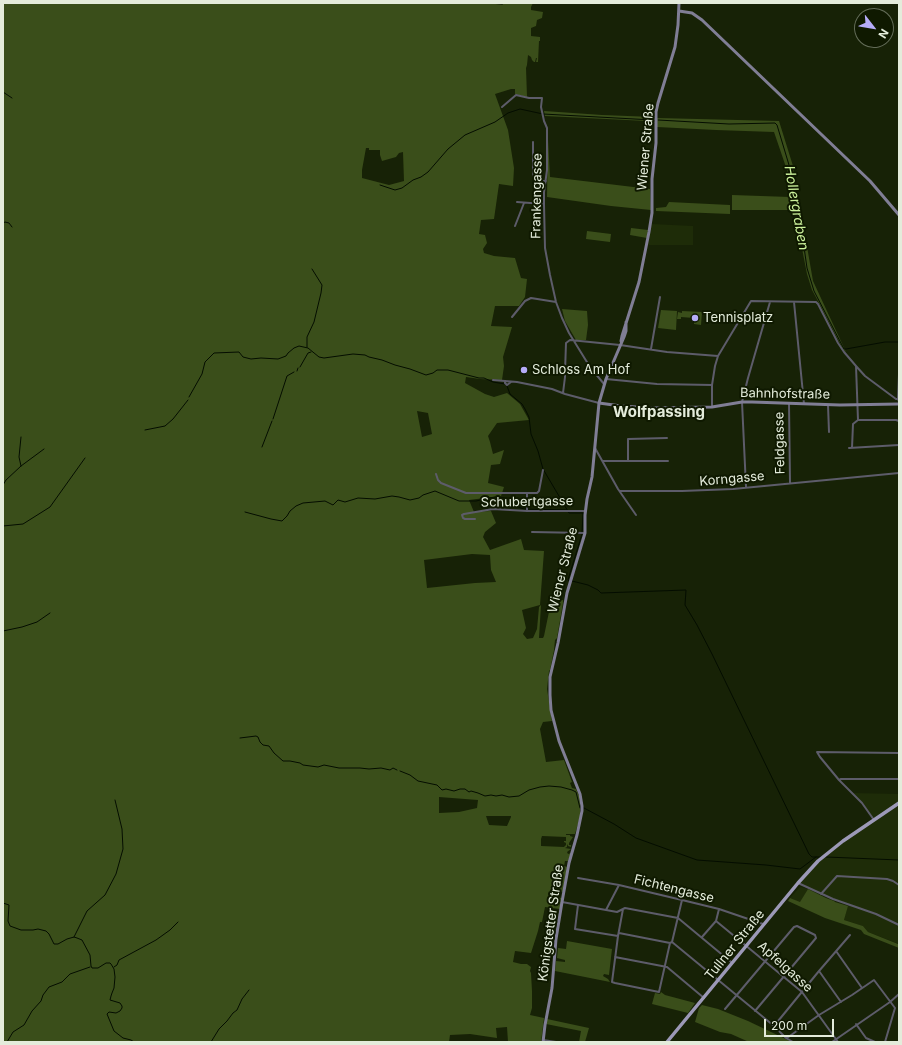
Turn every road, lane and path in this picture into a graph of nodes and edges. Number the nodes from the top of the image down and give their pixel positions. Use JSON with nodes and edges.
{"nodes":[{"id":1,"x":679,"y":3,"type":"edge"},
{"id":2,"x":679,"y":10,"type":"junction"},
{"id":3,"x":502,"y":107,"type":"dead end"},
{"id":4,"x":533,"y":142,"type":"dead end"},
{"id":5,"x":546,"y":181,"type":"junction"},
{"id":6,"x":517,"y":202,"type":"dead end"},
{"id":7,"x":524,"y":203,"type":"junction"},
{"id":8,"x":544,"y":204,"type":"junction"},
{"id":9,"x":899,"y":215,"type":"edge"},
{"id":10,"x":515,"y":226,"type":"dead end"},
{"id":11,"x":660,"y":297,"type":"dead end"},
{"id":12,"x":556,"y":302,"type":"junction"},
{"id":13,"x":770,"y":302,"type":"junction"},
{"id":14,"x":794,"y":302,"type":"junction"},
{"id":15,"x":512,"y":317,"type":"dead end"},
{"id":16,"x":573,"y":340,"type":"junction"},
{"id":17,"x":620,"y":345,"type":"junction"},
{"id":18,"x":651,"y":349,"type":"junction"},
{"id":19,"x":718,"y":356,"type":"junction"},
{"id":20,"x":856,"y":366,"type":"junction"},
{"id":21,"x":899,"y":374,"type":"edge"},
{"id":22,"x":606,"y":379,"type":"junction"},
{"id":23,"x":493,"y":380,"type":"dead end"},
{"id":24,"x":604,"y":384,"type":"junction"},
{"id":25,"x":712,"y":384,"type":"junction"},
{"id":26,"x":563,"y":393,"type":"junction"},
{"id":27,"x":899,"y":401,"type":"edge"},
{"id":28,"x":742,"y":402,"type":"junction"},
{"id":29,"x":599,"y":403,"type":"junction"},
{"id":30,"x":789,"y":403,"type":"junction"},
{"id":31,"x":804,"y":404,"type":"junction"},
{"id":32,"x":858,"y":404,"type":"junction"},
{"id":33,"x":828,"y":405,"type":"junction"},
{"id":34,"x":712,"y":407,"type":"junction"},
{"id":35,"x":858,"y":420,"type":"junction"},
{"id":36,"x":899,"y":421,"type":"edge"},
{"id":37,"x":829,"y":432,"type":"dead end"},
{"id":38,"x":667,"y":438,"type":"dead end"},
{"id":39,"x":899,"y":446,"type":"edge"},
{"id":40,"x":595,"y":448,"type":"junction"},
{"id":41,"x":849,"y":448,"type":"dead end"},
{"id":42,"x":852,"y":448,"type":"junction"},
{"id":43,"x":602,"y":461,"type":"junction"},
{"id":44,"x":628,"y":461,"type":"junction"},
{"id":45,"x":668,"y":462,"type":"dead end"},
{"id":46,"x":543,"y":470,"type":"dead end"},
{"id":47,"x":899,"y":473,"type":"edge"},
{"id":48,"x":436,"y":474,"type":"dead end"},
{"id":49,"x":790,"y":483,"type":"junction"},
{"id":50,"x":746,"y":487,"type":"junction"},
{"id":51,"x":620,"y":491,"type":"junction"},
{"id":52,"x":527,"y":493,"type":"junction"},
{"id":53,"x":527,"y":510,"type":"junction"},
{"id":54,"x":586,"y":511,"type":"junction"},
{"id":55,"x":636,"y":515,"type":"dead end"},
{"id":56,"x":475,"y":519,"type":"dead end"},
{"id":57,"x":532,"y":532,"type":"dead end"},
{"id":58,"x":583,"y":533,"type":"junction"},
{"id":59,"x":899,"y":753,"type":"edge"},
{"id":60,"x":568,"y":763,"type":"joint"},
{"id":61,"x":899,"y":779,"type":"edge"},
{"id":62,"x":839,"y":780,"type":"junction"},
{"id":63,"x":899,"y":804,"type":"edge"},
{"id":64,"x":874,"y":820,"type":"junction"},
{"id":65,"x":578,"y":878,"type":"dead end"},
{"id":66,"x":798,"y":883,"type":"junction"},
{"id":67,"x":619,"y":885,"type":"junction"},
{"id":68,"x":899,"y":885,"type":"edge"},
{"id":69,"x":821,"y":894,"type":"junction"},
{"id":70,"x":682,"y":900,"type":"junction"},
{"id":71,"x":562,"y":902,"type":"junction"},
{"id":72,"x":578,"y":905,"type":"junction"},
{"id":73,"x":623,"y":908,"type":"junction"},
{"id":74,"x":719,"y":909,"type":"junction"},
{"id":75,"x":606,"y":910,"type":"junction"},
{"id":76,"x":678,"y":918,"type":"junction"},
{"id":77,"x":716,"y":920,"type":"junction"},
{"id":78,"x":764,"y":924,"type":"junction"},
{"id":79,"x":899,"y":925,"type":"edge"},
{"id":80,"x":618,"y":934,"type":"junction"},
{"id":81,"x":850,"y":935,"type":"dead end"},
{"id":82,"x":702,"y":937,"type":"junction"},
{"id":83,"x":671,"y":942,"type":"junction"},
{"id":84,"x":747,"y":946,"type":"junction"},
{"id":85,"x":836,"y":950,"type":"junction"},
{"id":86,"x":615,"y":957,"type":"junction"},
{"id":87,"x":765,"y":961,"type":"junction"},
{"id":88,"x":732,"y":963,"type":"junction"},
{"id":89,"x":665,"y":967,"type":"junction"},
{"id":90,"x":819,"y":971,"type":"junction"},
{"id":91,"x":784,"y":976,"type":"junction"},
{"id":92,"x":718,"y":980,"type":"junction"},
{"id":93,"x":862,"y":988,"type":"junction"},
{"id":94,"x":802,"y":992,"type":"junction"},
{"id":95,"x":899,"y":994,"type":"edge"},
{"id":96,"x":736,"y":996,"type":"junction"},
{"id":97,"x":704,"y":998,"type":"junction"},
{"id":98,"x":841,"y":1002,"type":"junction"},
{"id":99,"x":890,"y":1002,"type":"junction"},
{"id":100,"x":725,"y":1009,"type":"dead end"},
{"id":101,"x":754,"y":1011,"type":"junction"},
{"id":102,"x":819,"y":1015,"type":"junction"},
{"id":103,"x":856,"y":1024,"type":"junction"},
{"id":104,"x":774,"y":1026,"type":"junction"},
{"id":105,"x":786,"y":1038,"type":"junction"},
{"id":106,"x":836,"y":1039,"type":"junction"},
{"id":107,"x":543,"y":1041,"type":"edge"},
{"id":108,"x":556,"y":1042,"type":"edge"},
{"id":109,"x":667,"y":1042,"type":"edge"},
{"id":110,"x":793,"y":1042,"type":"edge"},
{"id":111,"x":832,"y":1042,"type":"edge"},
{"id":112,"x":838,"y":1042,"type":"edge"},
{"id":113,"x":875,"y":1042,"type":"edge"},
{"id":114,"x":885,"y":1042,"type":"edge"}],
"edges":[{"from":1,"to":2,"type":"main road","name":"Wiener Straße"},
{"from":2,"to":9,"type":"main road"},
{"from":2,"to":17,"type":"main road","name":"Wiener Straße"},
{"from":3,"to":5,"type":"street","name":"Frankengasse"},
{"from":4,"to":5,"type":"street"},
{"from":5,"to":8,"type":"street","name":"Frankengasse"},
{"from":6,"to":7,"type":"street"},
{"from":7,"to":8,"type":"street"},
{"from":7,"to":10,"type":"street"},
{"from":8,"to":12,"type":"street","name":"Frankengasse"},
{"from":11,"to":18,"type":"street"},
{"from":12,"to":15,"type":"street"},
{"from":12,"to":16,"type":"street","name":"Frankengasse"},
{"from":13,"to":14,"type":"street"},
{"from":13,"to":19,"type":"street"},
{"from":13,"to":28,"type":"street"},
{"from":14,"to":20,"type":"street"},
{"from":14,"to":31,"type":"street"},
{"from":16,"to":17,"type":"street"},
{"from":16,"to":24,"type":"street","name":"Frankengasse"},
{"from":16,"to":26,"type":"street"},
{"from":17,"to":18,"type":"street"},
{"from":17,"to":22,"type":"main road"},
{"from":18,"to":19,"type":"street"},
{"from":19,"to":25,"type":"street"},
{"from":20,"to":27,"type":"street"},
{"from":20,"to":32,"type":"street"},
{"from":21,"to":27,"type":"street"},
{"from":22,"to":24,"type":"main road"},
{"from":22,"to":25,"type":"street"},
{"from":23,"to":26,"type":"street"},
{"from":24,"to":29,"type":"main road"},
{"from":25,"to":34,"type":"street"},
{"from":26,"to":29,"type":"street"},
{"from":27,"to":32,"type":"main road","name":"Bahnhofstraße"},
{"from":28,"to":30,"type":"main road","name":"Bahnhofstraße"},
{"from":28,"to":34,"type":"main road","name":"Bahnhofstraße"},
{"from":28,"to":50,"type":"street"},
{"from":29,"to":34,"type":"main road","name":"Bahnhofstraße"},
{"from":29,"to":40,"type":"main road","name":"Wiener Straße"},
{"from":30,"to":31,"type":"main road","name":"Bahnhofstraße"},
{"from":30,"to":49,"type":"street","name":"Feldgasse"},
{"from":31,"to":33,"type":"main road","name":"Bahnhofstraße"},
{"from":32,"to":33,"type":"main road","name":"Bahnhofstraße"},
{"from":32,"to":35,"type":"street"},
{"from":33,"to":37,"type":"street"},
{"from":35,"to":36,"type":"street"},
{"from":35,"to":42,"type":"street"},
{"from":38,"to":44,"type":"street"},
{"from":39,"to":42,"type":"street"},
{"from":40,"to":43,"type":"street"},
{"from":40,"to":54,"type":"main road","name":"Wiener Straße"},
{"from":41,"to":42,"type":"street"},
{"from":43,"to":44,"type":"street"},
{"from":43,"to":51,"type":"street"},
{"from":44,"to":45,"type":"street"},
{"from":46,"to":52,"type":"street"},
{"from":47,"to":49,"type":"street","name":"Korngasse"},
{"from":48,"to":52,"type":"street"},
{"from":49,"to":50,"type":"street","name":"Korngasse"},
{"from":50,"to":51,"type":"street","name":"Korngasse"},
{"from":51,"to":55,"type":"street"},
{"from":52,"to":53,"type":"street"},
{"from":53,"to":54,"type":"street","name":"Schubertgasse"},
{"from":53,"to":56,"type":"street","name":"Schubertgasse"},
{"from":54,"to":58,"type":"main road","name":"Wiener Straße"},
{"from":57,"to":58,"type":"street"},
{"from":58,"to":60,"type":"main road","name":"Wiener Straße"},
{"from":59,"to":62,"type":"street"},
{"from":60,"to":71,"type":"main road","name":"Königstetter Straße"},
{"from":61,"to":62,"type":"street"},
{"from":62,"to":64,"type":"street"},
{"from":63,"to":64,"type":"main road","name":"Tullner Straße"},
{"from":64,"to":66,"type":"main road","name":"Tullner Straße"},
{"from":65,"to":67,"type":"street","name":"Fichtengasse"},
{"from":66,"to":69,"type":"street"},
{"from":66,"to":78,"type":"main road","name":"Tullner Straße"},
{"from":67,"to":70,"type":"street","name":"Fichtengasse"},
{"from":67,"to":75,"type":"street"},
{"from":68,"to":69,"type":"street"},
{"from":69,"to":79,"type":"street"},
{"from":70,"to":74,"type":"street","name":"Fichtengasse"},
{"from":70,"to":76,"type":"street"},
{"from":71,"to":72,"type":"street"},
{"from":71,"to":107,"type":"main road","name":"Königstetter Straße"},
{"from":72,"to":75,"type":"street"},
{"from":72,"to":80,"type":"street"},
{"from":73,"to":75,"type":"street"},
{"from":73,"to":76,"type":"street"},
{"from":73,"to":80,"type":"street"},
{"from":74,"to":77,"type":"street"},
{"from":74,"to":78,"type":"street","name":"Fichtengasse"},
{"from":76,"to":82,"type":"street"},
{"from":76,"to":83,"type":"street"},
{"from":77,"to":82,"type":"street"},
{"from":77,"to":84,"type":"street","name":"Apfelgasse"},
{"from":78,"to":84,"type":"main road","name":"Tullner Straße"},
{"from":80,"to":83,"type":"street"},
{"from":80,"to":86,"type":"street"},
{"from":81,"to":85,"type":"street"},
{"from":82,"to":88,"type":"street"},
{"from":83,"to":89,"type":"street"},
{"from":83,"to":92,"type":"street"},
{"from":84,"to":87,"type":"street","name":"Apfelgasse"},
{"from":84,"to":88,"type":"main road","name":"Tullner Straße"},
{"from":85,"to":90,"type":"street"},
{"from":85,"to":93,"type":"street"},
{"from":86,"to":89,"type":"street"},
{"from":86,"to":89,"type":"street"},
{"from":87,"to":91,"type":"street","name":"Apfelgasse"},
{"from":87,"to":91,"type":"street"},
{"from":87,"to":96,"type":"street"},
{"from":88,"to":92,"type":"main road","name":"Tullner Straße"},
{"from":89,"to":97,"type":"street"},
{"from":90,"to":94,"type":"street"},
{"from":90,"to":98,"type":"street"},
{"from":91,"to":94,"type":"street","name":"Apfelgasse"},
{"from":91,"to":101,"type":"street"},
{"from":92,"to":96,"type":"street"},
{"from":92,"to":97,"type":"main road","name":"Tullner Straße"},
{"from":93,"to":98,"type":"street"},
{"from":93,"to":99,"type":"street"},
{"from":94,"to":102,"type":"street","name":"Apfelgasse"},
{"from":94,"to":104,"type":"street"},
{"from":95,"to":99,"type":"street"},
{"from":96,"to":100,"type":"street"},
{"from":96,"to":101,"type":"street"},
{"from":97,"to":109,"type":"main road","name":"Tullner Straße"},
{"from":98,"to":102,"type":"street"},
{"from":99,"to":103,"type":"street"},
{"from":99,"to":114,"type":"street"},
{"from":101,"to":104,"type":"street"},
{"from":102,"to":105,"type":"street"},
{"from":102,"to":106,"type":"street","name":"Apfelgasse"},
{"from":103,"to":106,"type":"street"},
{"from":103,"to":113,"type":"street"},
{"from":104,"to":105,"type":"street"},
{"from":105,"to":110,"type":"street"},
{"from":106,"to":111,"type":"street"},
{"from":106,"to":112,"type":"street","name":"Apfelgasse"},
{"from":107,"to":108,"type":"street"}]}
